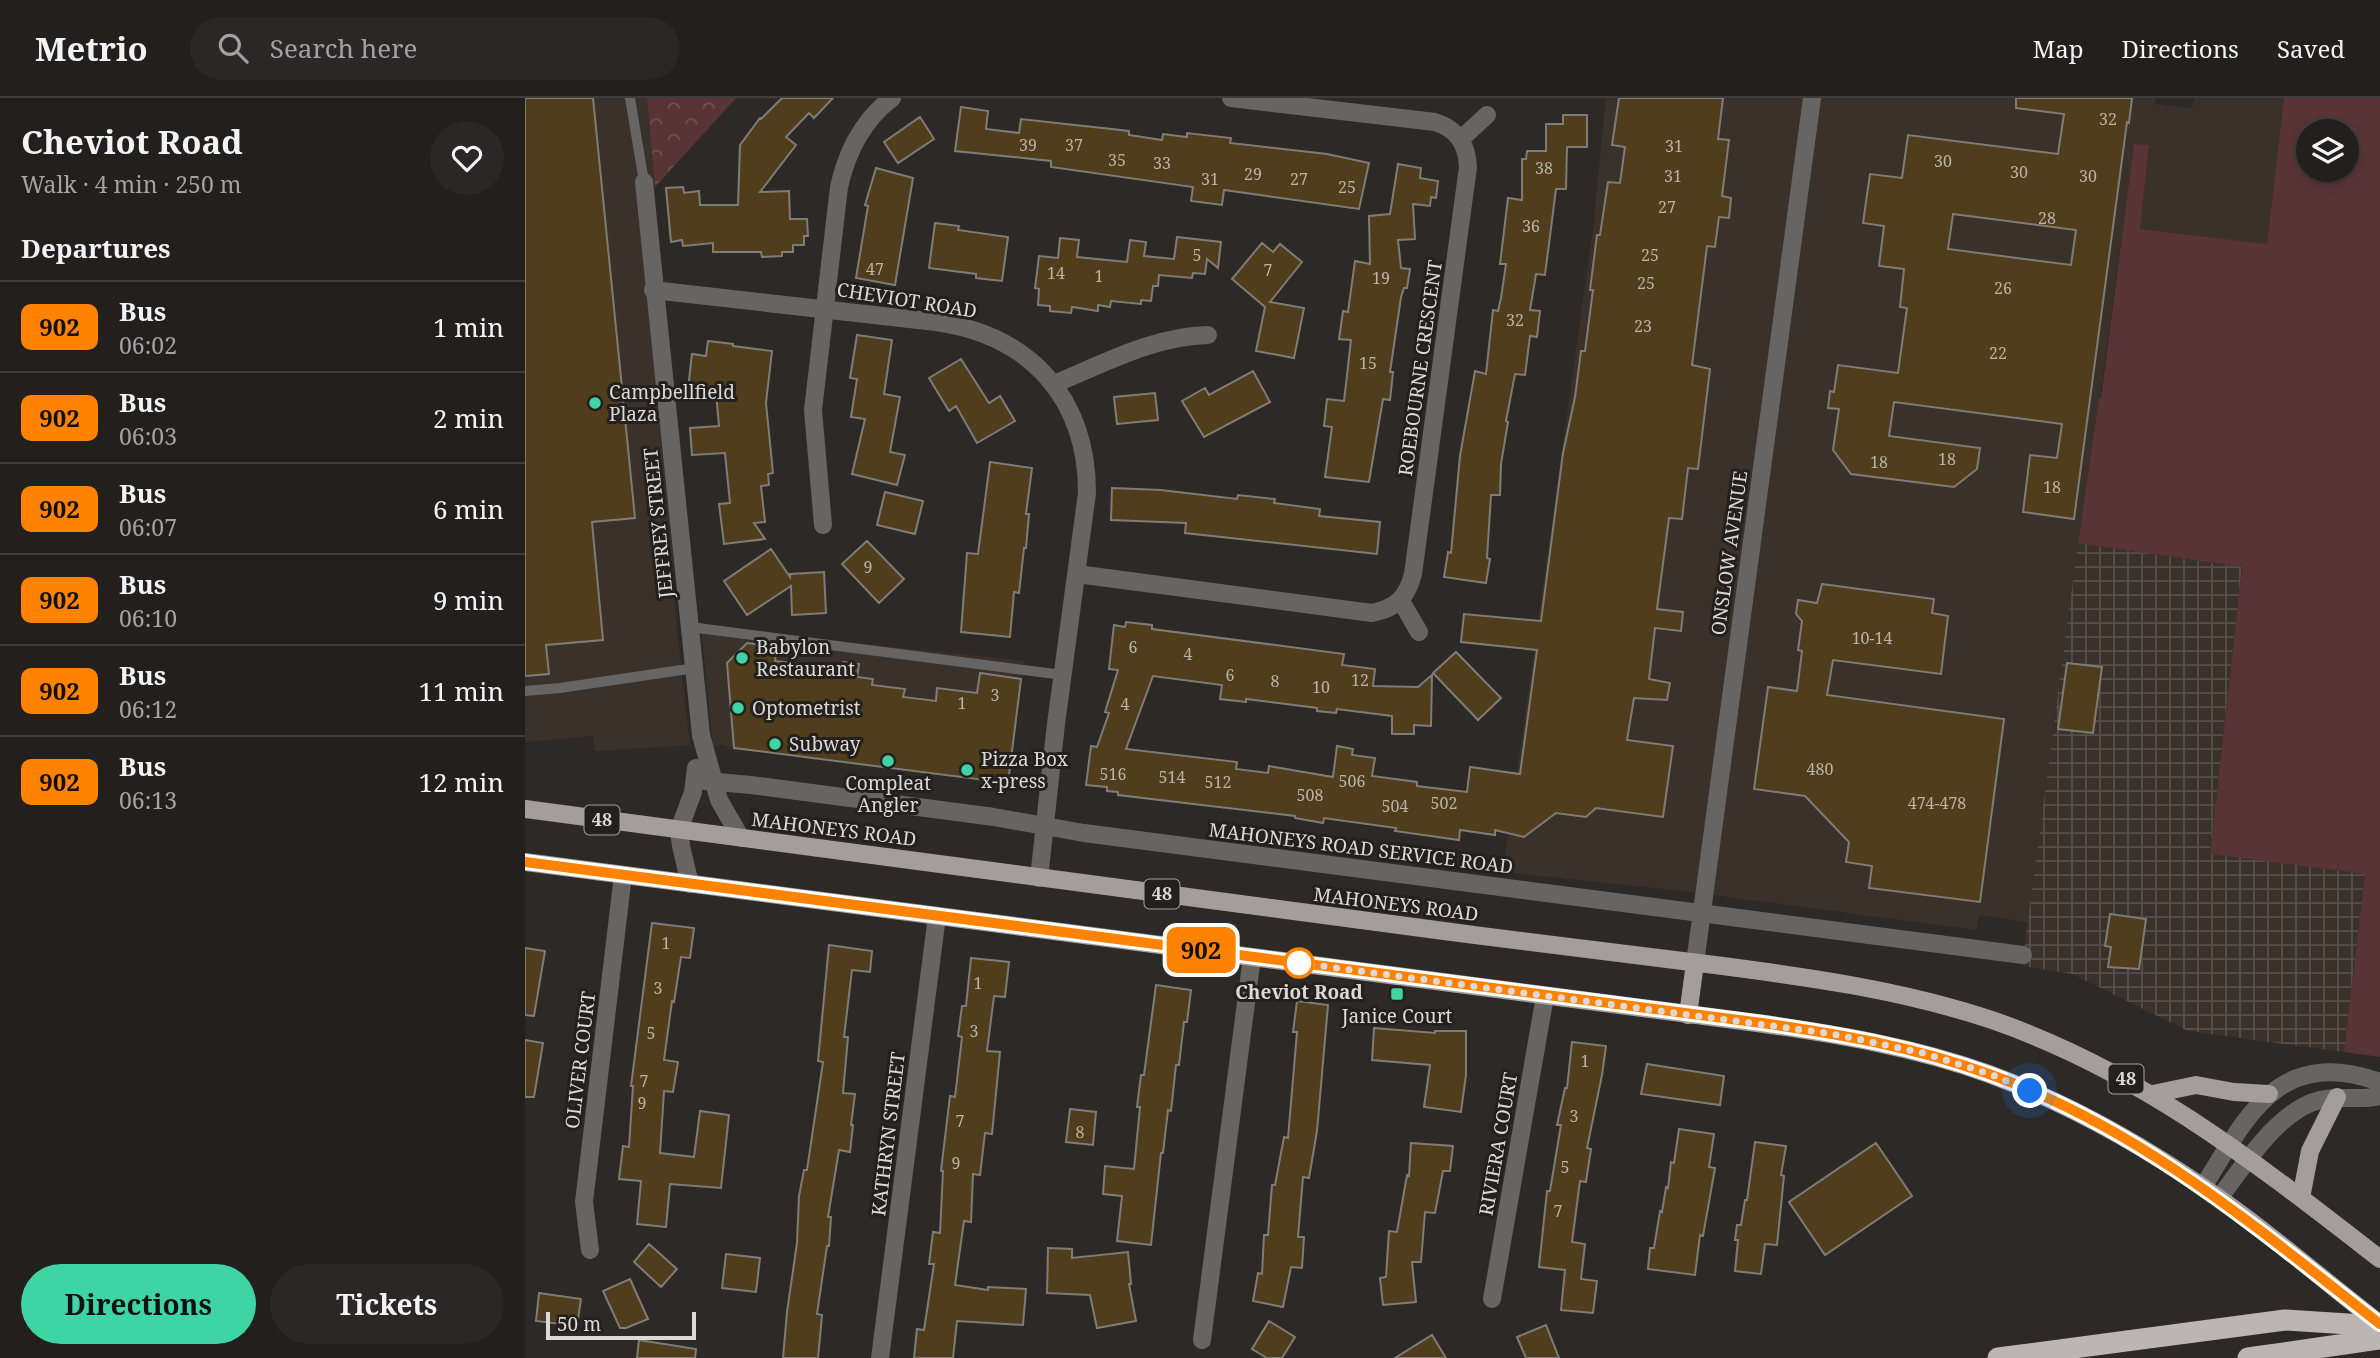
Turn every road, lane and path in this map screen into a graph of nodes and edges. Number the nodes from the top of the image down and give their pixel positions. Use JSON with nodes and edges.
{"nodes":[{"id":1,"x":630,"y":98,"type":"edge"},
{"id":2,"x":892,"y":98,"type":"edge"},
{"id":3,"x":1231,"y":98,"type":"edge"},
{"id":4,"x":1812,"y":98,"type":"edge"},
{"id":5,"x":1487,"y":115,"type":"dead end"},
{"id":6,"x":1461,"y":139,"type":"junction"},
{"id":7,"x":644,"y":181,"type":"joint"},
{"id":8,"x":653,"y":290,"type":"junction"},
{"id":9,"x":825,"y":309,"type":"junction"},
{"id":10,"x":1208,"y":335,"type":"dead end"},
{"id":11,"x":1054,"y":384,"type":"junction"},
{"id":12,"x":824,"y":525,"type":"dead end"},
{"id":13,"x":1077,"y":574,"type":"junction"},
{"id":14,"x":1401,"y":601,"type":"junction"},
{"id":15,"x":690,"y":627,"type":"junction"},
{"id":16,"x":1419,"y":632,"type":"dead end"},
{"id":17,"x":695,"y":668,"type":"junction"},
{"id":18,"x":1063,"y":675,"type":"junction"},
{"id":19,"x":525,"y":691,"type":"edge"},
{"id":20,"x":703,"y":781,"type":"junction"},
{"id":21,"x":525,"y":809,"type":"edge"},
{"id":22,"x":1044,"y":826,"type":"junction"},
{"id":23,"x":679,"y":830,"type":"junction"},
{"id":24,"x":741,"y":838,"type":"junction"},
{"id":25,"x":525,"y":862,"type":"edge"},
{"id":26,"x":624,"y":875,"type":"junction"},
{"id":27,"x":1039,"y":878,"type":"junction"},
{"id":28,"x":690,"y":884,"type":"junction"},
{"id":29,"x":1701,"y":914,"type":"junction"},
{"id":30,"x":937,"y":916,"type":"junction"},
{"id":31,"x":2023,"y":955,"type":"dead end"},
{"id":32,"x":1252,"y":957,"type":"junction"},
{"id":33,"x":1695,"y":963,"type":"junction"},
{"id":34,"x":1545,"y":996,"type":"junction"},
{"id":35,"x":1688,"y":1015,"type":"junction"},
{"id":36,"x":2380,"y":1082,"type":"edge"},
{"id":37,"x":2153,"y":1094,"type":"junction"},
{"id":38,"x":2269,"y":1094,"type":"junction"},
{"id":39,"x":2380,"y":1096,"type":"edge"},
{"id":40,"x":2337,"y":1097,"type":"junction"},
{"id":41,"x":2229,"y":1145,"type":"junction"},
{"id":42,"x":2250,"y":1159,"type":"junction"},
{"id":43,"x":2203,"y":1187,"type":"junction"},
{"id":44,"x":2220,"y":1198,"type":"junction"},
{"id":45,"x":2301,"y":1198,"type":"junction"},
{"id":46,"x":590,"y":1250,"type":"dead end"},
{"id":47,"x":2380,"y":1259,"type":"edge"},
{"id":48,"x":1492,"y":1299,"type":"dead end"},
{"id":49,"x":2380,"y":1325,"type":"edge"},
{"id":50,"x":2380,"y":1339,"type":"edge"},
{"id":51,"x":1202,"y":1340,"type":"dead end"},
{"id":52,"x":880,"y":1358,"type":"edge"},
{"id":53,"x":1998,"y":1358,"type":"edge"},
{"id":54,"x":2248,"y":1358,"type":"edge"}],
"edges":[{"from":1,"to":7,"type":"lane"},
{"from":2,"to":9,"type":"street"},
{"from":3,"to":6,"type":"street"},
{"from":4,"to":29,"type":"street","name":"ONSLOW AVENUE"},
{"from":5,"to":6,"type":"street"},
{"from":6,"to":14,"type":"street","name":"ROEBOURNE CRESCENT"},
{"from":7,"to":8,"type":"street","name":"JEFFREY STREET"},
{"from":8,"to":9,"type":"street","name":"CHEVIOT ROAD"},
{"from":8,"to":15,"type":"street","name":"JEFFREY STREET"},
{"from":9,"to":11,"type":"street","name":"CHEVIOT ROAD"},
{"from":9,"to":12,"type":"street"},
{"from":10,"to":11,"type":"street"},
{"from":11,"to":13,"type":"street","name":"CHEVIOT ROAD"},
{"from":13,"to":14,"type":"street"},
{"from":13,"to":18,"type":"street","name":"CHEVIOT ROAD"},
{"from":14,"to":16,"type":"street"},
{"from":15,"to":17,"type":"street","name":"JEFFREY STREET"},
{"from":15,"to":18,"type":"lane"},
{"from":17,"to":19,"type":"lane"},
{"from":17,"to":20,"type":"street","name":"JEFFREY STREET"},
{"from":18,"to":22,"type":"street","name":"CHEVIOT ROAD"},
{"from":20,"to":22,"type":"street","name":"MAHONEYS ROAD SERVICE ROAD"},
{"from":20,"to":23,"type":"street","name":"JEFFREY STREET"},
{"from":20,"to":24,"type":"street"},
{"from":21,"to":23,"type":"main road","name":"MAHONEYS ROAD","number":"48"},
{"from":22,"to":27,"type":"street","name":"CHEVIOT ROAD"},
{"from":22,"to":29,"type":"street","name":"MAHONEYS ROAD SERVICE ROAD"},
{"from":23,"to":24,"type":"main road","name":"MAHONEYS ROAD","number":"48"},
{"from":23,"to":28,"type":"street"},
{"from":24,"to":27,"type":"main road","name":"MAHONEYS ROAD","number":"48"},
{"from":25,"to":26,"type":"main road"},
{"from":26,"to":28,"type":"main road"},
{"from":26,"to":46,"type":"street","name":"OLIVER COURT"},
{"from":27,"to":33,"type":"main road","name":"MAHONEYS ROAD","number":"48"},
{"from":28,"to":30,"type":"main road"},
{"from":29,"to":31,"type":"street","name":"MAHONEYS ROAD SERVICE ROAD"},
{"from":29,"to":33,"type":"street","name":"ONSLOW AVENUE"},
{"from":30,"to":32,"type":"main road"},
{"from":30,"to":52,"type":"street","name":"KATHRYN STREET"},
{"from":32,"to":34,"type":"main road"},
{"from":32,"to":51,"type":"street"},
{"from":33,"to":35,"type":"main road","name":"ONSLOW AVENUE"},
{"from":33,"to":37,"type":"main road","name":"MAHONEYS ROAD","number":"48"},
{"from":34,"to":35,"type":"main road"},
{"from":34,"to":48,"type":"street","name":"RIVIERA COURT"},
{"from":35,"to":43,"type":"main road"},
{"from":36,"to":38,"type":"street"},
{"from":37,"to":38,"type":"main road"},
{"from":37,"to":41,"type":"main road","name":"MAHONEYS ROAD","number":"48"},
{"from":38,"to":41,"type":"street"},
{"from":39,"to":40,"type":"street"},
{"from":40,"to":42,"type":"street"},
{"from":40,"to":45,"type":"main road"},
{"from":41,"to":42,"type":"main road","name":"MAHONEYS ROAD","number":"48"},
{"from":41,"to":43,"type":"street"},
{"from":42,"to":44,"type":"street"},
{"from":42,"to":45,"type":"main road","name":"MAHONEYS ROAD","number":"48"},
{"from":43,"to":44,"type":"main road"},
{"from":44,"to":49,"type":"main road"},
{"from":45,"to":47,"type":"main road","name":"MAHONEYS ROAD","number":"48"},
{"from":49,"to":53,"type":"highway"},
{"from":50,"to":54,"type":"highway"}]}
